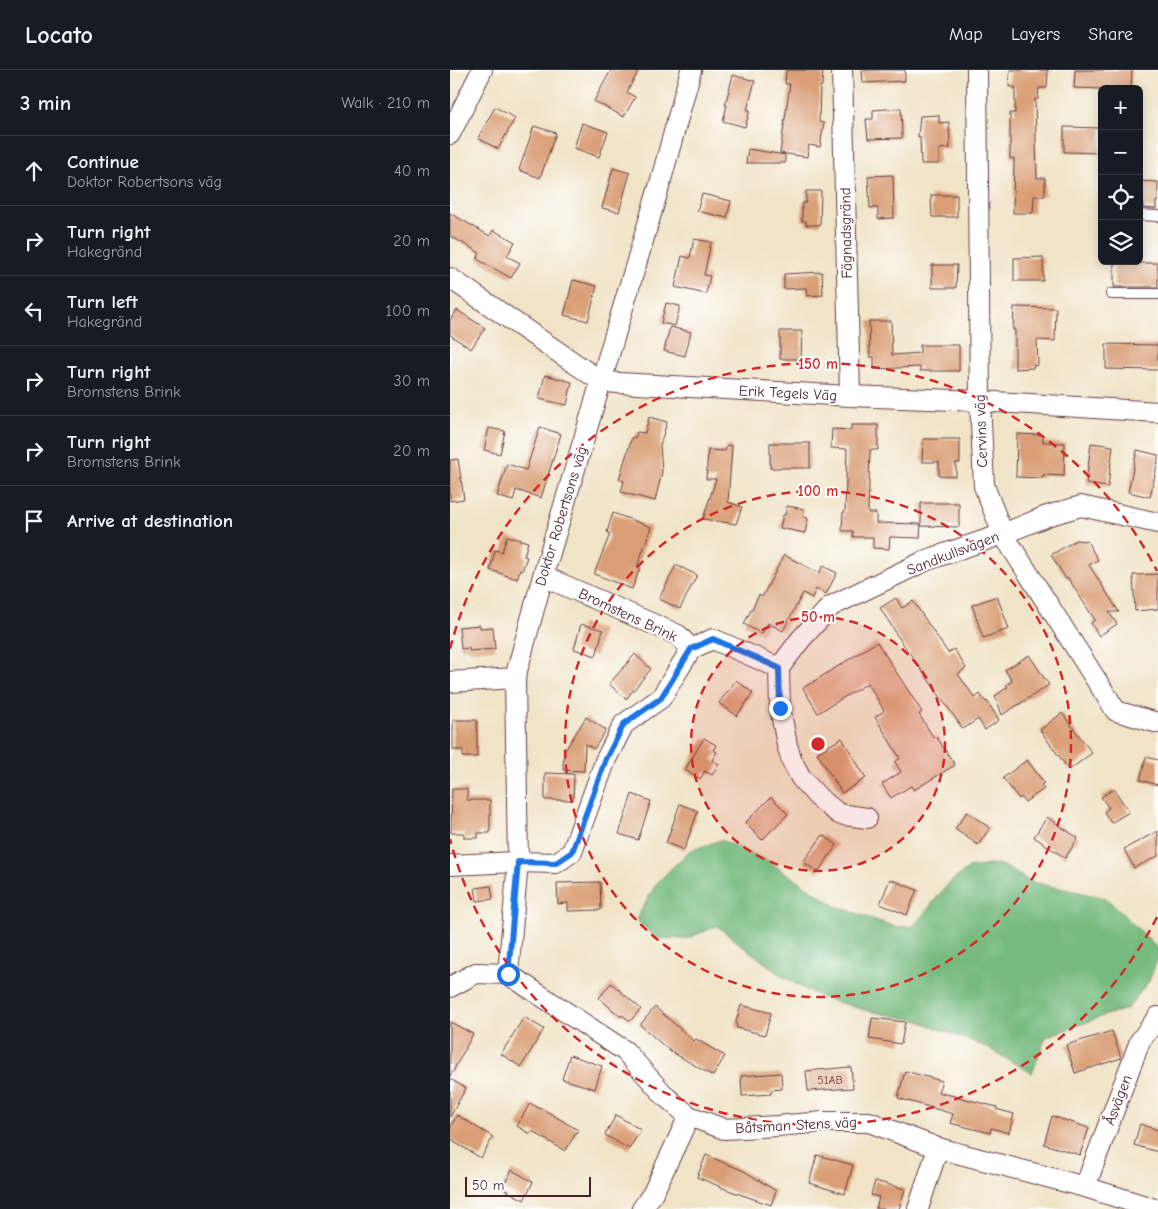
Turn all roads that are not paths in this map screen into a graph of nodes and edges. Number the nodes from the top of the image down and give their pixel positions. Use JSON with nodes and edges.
{"nodes":[{"id":1,"x":482,"y":70,"type":"edge"},
{"id":2,"x":691,"y":70,"type":"edge"},
{"id":3,"x":842,"y":70,"type":"edge"},
{"id":4,"x":977,"y":70,"type":"edge"},
{"id":5,"x":450,"y":134,"type":"edge"},
{"id":6,"x":1143,"y":215,"type":"edge"},
{"id":7,"x":1158,"y":216,"type":"edge"},
{"id":8,"x":450,"y":278,"type":"edge"},
{"id":9,"x":1111,"y":294,"type":"dead end"},
{"id":10,"x":1158,"y":294,"type":"edge"},
{"id":11,"x":602,"y":382,"type":"junction"},
{"id":12,"x":850,"y":396,"type":"junction"},
{"id":13,"x":980,"y":400,"type":"junction"},
{"id":14,"x":1158,"y":412,"type":"edge"},
{"id":15,"x":1158,"y":523,"type":"edge"},
{"id":16,"x":1003,"y":534,"type":"junction"},
{"id":17,"x":543,"y":576,"type":"junction"},
{"id":18,"x":691,"y":649,"type":"junction"},
{"id":19,"x":779,"y":668,"type":"junction"},
{"id":20,"x":515,"y":678,"type":"junction"},
{"id":21,"x":450,"y":682,"type":"edge"},
{"id":22,"x":1158,"y":723,"type":"edge"},
{"id":23,"x":867,"y":818,"type":"dead end"},
{"id":24,"x":518,"y":862,"type":"junction"},
{"id":25,"x":450,"y":865,"type":"edge"},
{"id":26,"x":508,"y":974,"type":"junction"},
{"id":27,"x":450,"y":988,"type":"edge"},
{"id":28,"x":1158,"y":1017,"type":"edge"},
{"id":29,"x":689,"y":1116,"type":"junction"},
{"id":30,"x":938,"y":1148,"type":"junction"},
{"id":31,"x":1085,"y":1187,"type":"junction"},
{"id":32,"x":642,"y":1209,"type":"edge"},
{"id":33,"x":918,"y":1209,"type":"edge"},
{"id":34,"x":1156,"y":1209,"type":"edge"}],
"edges":[{"from":1,"to":5,"type":"street"},
{"from":2,"to":11,"type":"street","name":"Doktor Robertsons väg"},
{"from":3,"to":12,"type":"street","name":"Fägnadsgränd"},
{"from":4,"to":13,"type":"street","name":"Cervins väg"},
{"from":6,"to":7,"type":"lane"},
{"from":8,"to":11,"type":"street"},
{"from":9,"to":10,"type":"lane"},
{"from":11,"to":12,"type":"street","name":"Erik Tegels Väg"},
{"from":11,"to":17,"type":"street","name":"Doktor Robertsons väg"},
{"from":12,"to":13,"type":"street","name":"Erik Tegels Väg"},
{"from":13,"to":14,"type":"street","name":"Erik Tegels Väg"},
{"from":13,"to":16,"type":"street","name":"Cervins väg"},
{"from":15,"to":16,"type":"street","name":"Sandkullsvägen"},
{"from":16,"to":19,"type":"street","name":"Sandkullsvägen"},
{"from":16,"to":22,"type":"street","name":"Cervins väg"},
{"from":17,"to":18,"type":"street","name":"Bromstens Brink"},
{"from":17,"to":20,"type":"street","name":"Doktor Robertsons väg"},
{"from":18,"to":19,"type":"street","name":"Bromstens Brink"},
{"from":18,"to":24,"type":"street"},
{"from":19,"to":23,"type":"street"},
{"from":20,"to":21,"type":"street"},
{"from":20,"to":24,"type":"street","name":"Doktor Robertsons väg"},
{"from":24,"to":25,"type":"street"},
{"from":24,"to":26,"type":"street","name":"Doktor Robertsons väg"},
{"from":26,"to":27,"type":"street"},
{"from":26,"to":29,"type":"street","name":"Båtsman Stens väg"},
{"from":28,"to":31,"type":"street","name":"Åsvägen"},
{"from":29,"to":30,"type":"street","name":"Båtsman Stens väg"},
{"from":29,"to":32,"type":"street"},
{"from":30,"to":31,"type":"street","name":"Båtsman Stens väg"},
{"from":30,"to":33,"type":"street"},
{"from":31,"to":34,"type":"street","name":"Båtsman Stens väg"}]}
